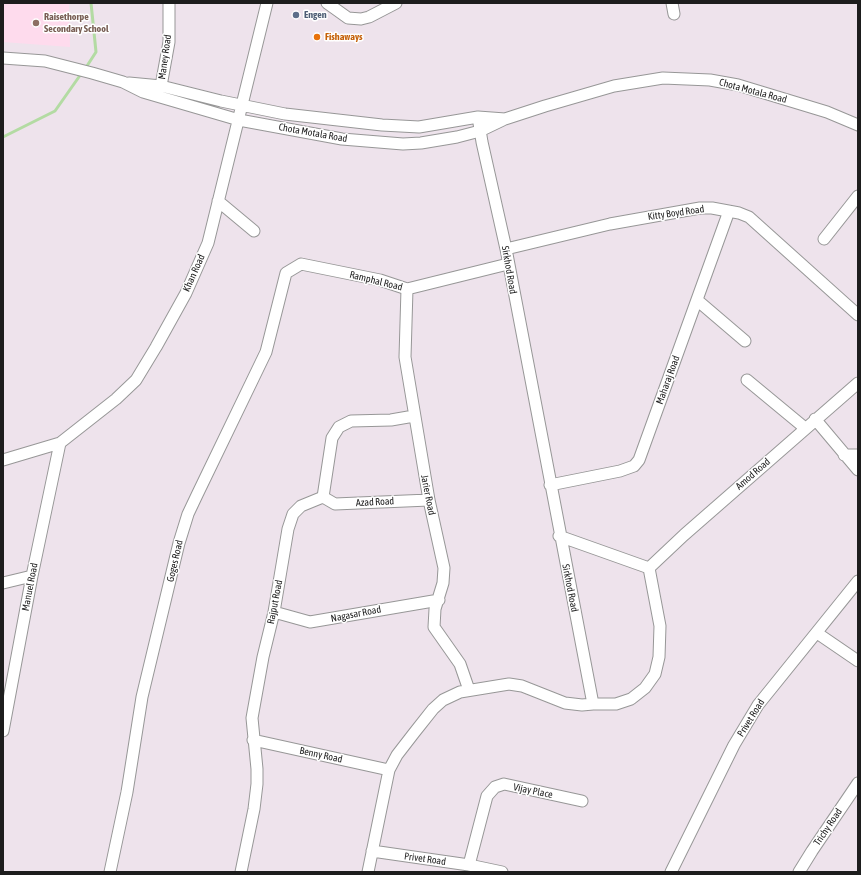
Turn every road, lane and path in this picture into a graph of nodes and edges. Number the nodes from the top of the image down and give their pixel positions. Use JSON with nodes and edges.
{"nodes":[{"id":1,"x":169,"y":3,"type":"edge"},
{"id":2,"x":267,"y":3,"type":"edge"},
{"id":3,"x":327,"y":3,"type":"edge"},
{"id":4,"x":396,"y":3,"type":"edge"},
{"id":5,"x":3,"y":58,"type":"edge"},
{"id":6,"x":123,"y":82,"type":"junction"},
{"id":7,"x":161,"y":86,"type":"junction"},
{"id":8,"x":242,"y":105,"type":"junction"},
{"id":9,"x":478,"y":117,"type":"junction"},
{"id":10,"x":505,"y":119,"type":"junction"},
{"id":11,"x":239,"y":120,"type":"junction"},
{"id":12,"x":858,"y":125,"type":"edge"},
{"id":13,"x":480,"y":131,"type":"junction"},
{"id":14,"x":858,"y":196,"type":"edge"},
{"id":15,"x":218,"y":201,"type":"junction"},
{"id":16,"x":729,"y":211,"type":"junction"},
{"id":17,"x":254,"y":231,"type":"dead end"},
{"id":18,"x":824,"y":239,"type":"dead end"},
{"id":19,"x":506,"y":249,"type":"junction"},
{"id":20,"x":508,"y":264,"type":"junction"},
{"id":21,"x":291,"y":268,"type":"joint"},
{"id":22,"x":407,"y":289,"type":"junction"},
{"id":23,"x":697,"y":300,"type":"junction"},
{"id":24,"x":858,"y":315,"type":"edge"},
{"id":25,"x":745,"y":341,"type":"dead end"},
{"id":26,"x":747,"y":380,"type":"dead end"},
{"id":27,"x":858,"y":383,"type":"edge"},
{"id":28,"x":414,"y":416,"type":"junction"},
{"id":29,"x":815,"y":419,"type":"junction"},
{"id":30,"x":805,"y":428,"type":"junction"},
{"id":31,"x":60,"y":443,"type":"junction"},
{"id":32,"x":844,"y":455,"type":"junction"},
{"id":33,"x":858,"y":455,"type":"edge"},
{"id":34,"x":3,"y":460,"type":"edge"},
{"id":35,"x":858,"y":470,"type":"edge"},
{"id":36,"x":550,"y":485,"type":"junction"},
{"id":37,"x":323,"y":497,"type":"junction"},
{"id":38,"x":429,"y":500,"type":"junction"},
{"id":39,"x":560,"y":536,"type":"junction"},
{"id":40,"x":649,"y":568,"type":"junction"},
{"id":41,"x":32,"y":576,"type":"junction"},
{"id":42,"x":858,"y":581,"type":"edge"},
{"id":43,"x":3,"y":583,"type":"edge"},
{"id":44,"x":438,"y":600,"type":"junction"},
{"id":45,"x":274,"y":612,"type":"junction"},
{"id":46,"x":817,"y":633,"type":"junction"},
{"id":47,"x":858,"y":661,"type":"edge"},
{"id":48,"x":469,"y":690,"type":"junction"},
{"id":49,"x":592,"y":704,"type":"junction"},
{"id":50,"x":3,"y":731,"type":"edge"},
{"id":51,"x":253,"y":740,"type":"junction"},
{"id":52,"x":389,"y":770,"type":"junction"},
{"id":53,"x":858,"y":783,"type":"edge"},
{"id":54,"x":582,"y":801,"type":"dead end"},
{"id":55,"x":372,"y":852,"type":"junction"},
{"id":56,"x":469,"y":865,"type":"junction"},
{"id":57,"x":487,"y":870,"type":"edge"},
{"id":58,"x":110,"y":872,"type":"edge"},
{"id":59,"x":240,"y":872,"type":"edge"},
{"id":60,"x":368,"y":872,"type":"edge"},
{"id":61,"x":502,"y":872,"type":"edge"},
{"id":62,"x":671,"y":872,"type":"edge"},
{"id":63,"x":799,"y":872,"type":"edge"}],
"edges":[{"from":1,"to":7,"type":"street","name":"Maney Road"},
{"from":2,"to":8,"type":"street","name":"Khan Road"},
{"from":3,"to":4,"type":"street"},
{"from":5,"to":6,"type":"street","name":"Chota Motala Road"},
{"from":6,"to":7,"type":"street","name":"Chota Motala Road"},
{"from":6,"to":11,"type":"street","name":"Chota Motala Road"},
{"from":7,"to":8,"type":"street","name":"Chota Motala Road"},
{"from":8,"to":9,"type":"street","name":"Chota Motala Road"},
{"from":8,"to":11,"type":"street","name":"Khan Road"},
{"from":9,"to":10,"type":"street","name":"Chota Motala Road"},
{"from":9,"to":13,"type":"street","name":"Sirkhod Road"},
{"from":10,"to":12,"type":"street","name":"Chota Motala Road"},
{"from":10,"to":13,"type":"street","name":"Chota Motala Road"},
{"from":11,"to":13,"type":"street","name":"Chota Motala Road"},
{"from":11,"to":15,"type":"street","name":"Khan Road"},
{"from":13,"to":19,"type":"street","name":"Sirkhod Road"},
{"from":14,"to":18,"type":"street"},
{"from":15,"to":17,"type":"street"},
{"from":15,"to":31,"type":"street","name":"Khan Road"},
{"from":16,"to":19,"type":"street","name":"Kitty Boyd Road"},
{"from":16,"to":23,"type":"street","name":"Maharaj Road"},
{"from":16,"to":24,"type":"street","name":"Kitty Boyd Road"},
{"from":19,"to":20,"type":"street","name":"Sirkhod Road"},
{"from":20,"to":22,"type":"street","name":"Ramphal Road"},
{"from":20,"to":36,"type":"street","name":"Sirkhod Road"},
{"from":21,"to":22,"type":"street","name":"Ramphal Road"},
{"from":21,"to":58,"type":"street","name":"Goges Road"},
{"from":22,"to":28,"type":"street","name":"Jarier Road"},
{"from":23,"to":25,"type":"street"},
{"from":23,"to":36,"type":"street","name":"Maharaj Road"},
{"from":26,"to":30,"type":"street"},
{"from":27,"to":29,"type":"street","name":"Amod Road"},
{"from":28,"to":37,"type":"street"},
{"from":28,"to":38,"type":"street","name":"Jarier Road"},
{"from":29,"to":30,"type":"street","name":"Amod Road"},
{"from":29,"to":32,"type":"street"},
{"from":30,"to":40,"type":"street","name":"Amod Road"},
{"from":31,"to":34,"type":"street","name":"Khan Road"},
{"from":31,"to":41,"type":"street","name":"Manuel Road"},
{"from":32,"to":33,"type":"street"},
{"from":32,"to":35,"type":"street"},
{"from":36,"to":39,"type":"street","name":"Sirkhod Road"},
{"from":37,"to":38,"type":"street","name":"Azad Road"},
{"from":37,"to":45,"type":"street","name":"Rajput Road"},
{"from":38,"to":44,"type":"street","name":"Jarier Road"},
{"from":39,"to":40,"type":"street"},
{"from":39,"to":49,"type":"street","name":"Sirkhod Road"},
{"from":40,"to":49,"type":"street"},
{"from":41,"to":43,"type":"street"},
{"from":41,"to":50,"type":"street","name":"Manuel Road"},
{"from":42,"to":46,"type":"street","name":"Privet Road"},
{"from":44,"to":45,"type":"street","name":"Nagasar Road"},
{"from":44,"to":48,"type":"street","name":"Jarier Road"},
{"from":45,"to":51,"type":"street","name":"Rajput Road"},
{"from":46,"to":47,"type":"street"},
{"from":46,"to":62,"type":"street","name":"Privet Road"},
{"from":48,"to":49,"type":"street"},
{"from":48,"to":52,"type":"street"},
{"from":51,"to":52,"type":"street","name":"Benny Road"},
{"from":51,"to":59,"type":"street","name":"Rajput Road"},
{"from":52,"to":55,"type":"street"},
{"from":53,"to":63,"type":"street","name":"Trichy Road"},
{"from":54,"to":56,"type":"street","name":"Vijay Place"},
{"from":55,"to":56,"type":"street","name":"Privet Road"},
{"from":55,"to":60,"type":"street"},
{"from":56,"to":57,"type":"street","name":"Privet Road"},
{"from":57,"to":61,"type":"street","name":"Privet Road"}]}
